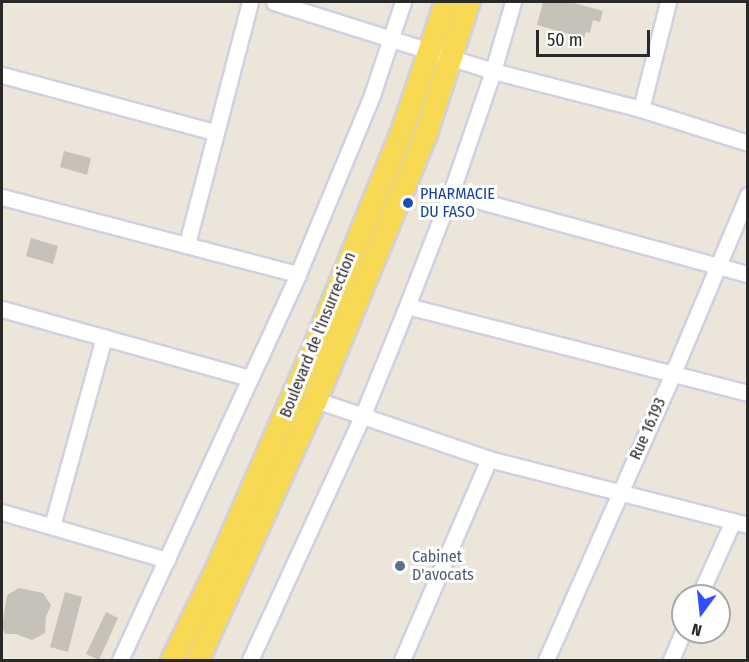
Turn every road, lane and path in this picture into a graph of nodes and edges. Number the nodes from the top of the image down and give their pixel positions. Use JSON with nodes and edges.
{"nodes":[{"id":1,"x":250,"y":2,"type":"edge"},
{"id":2,"x":274,"y":2,"type":"edge"},
{"id":3,"x":403,"y":2,"type":"edge"},
{"id":4,"x":446,"y":2,"type":"edge"},
{"id":5,"x":469,"y":2,"type":"edge"},
{"id":6,"x":513,"y":2,"type":"edge"},
{"id":7,"x":668,"y":2,"type":"edge"},
{"id":8,"x":393,"y":38,"type":"junction"},
{"id":9,"x":429,"y":51,"type":"junction"},
{"id":10,"x":451,"y":58,"type":"junction"},
{"id":11,"x":493,"y":71,"type":"junction"},
{"id":12,"x":2,"y":75,"type":"edge"},
{"id":13,"x":641,"y":109,"type":"junction"},
{"id":14,"x":214,"y":132,"type":"junction"},
{"id":15,"x":747,"y":143,"type":"edge"},
{"id":16,"x":451,"y":193,"type":"junction"},
{"id":17,"x":747,"y":195,"type":"edge"},
{"id":18,"x":2,"y":197,"type":"edge"},
{"id":19,"x":187,"y":244,"type":"junction"},
{"id":20,"x":718,"y":266,"type":"junction"},
{"id":21,"x":298,"y":274,"type":"junction"},
{"id":22,"x":747,"y":274,"type":"edge"},
{"id":23,"x":407,"y":306,"type":"junction"},
{"id":24,"x":2,"y":309,"type":"edge"},
{"id":25,"x":104,"y":337,"type":"junction"},
{"id":26,"x":673,"y":373,"type":"junction"},
{"id":27,"x":249,"y":378,"type":"junction"},
{"id":28,"x":747,"y":393,"type":"edge"},
{"id":29,"x":316,"y":400,"type":"junction"},
{"id":30,"x":362,"y":417,"type":"junction"},
{"id":31,"x":489,"y":459,"type":"junction"},
{"id":32,"x":620,"y":493,"type":"junction"},
{"id":33,"x":2,"y":512,"type":"edge"},
{"id":34,"x":740,"y":523,"type":"edge"},
{"id":35,"x":52,"y":526,"type":"junction"},
{"id":36,"x":167,"y":560,"type":"junction"},
{"id":37,"x":706,"y":584,"type":"edge"},
{"id":38,"x":678,"y":644,"type":"edge"},
{"id":39,"x":120,"y":660,"type":"edge"},
{"id":40,"x":172,"y":660,"type":"edge"},
{"id":41,"x":198,"y":660,"type":"edge"},
{"id":42,"x":250,"y":660,"type":"edge"},
{"id":43,"x":402,"y":660,"type":"edge"},
{"id":44,"x":546,"y":660,"type":"edge"},
{"id":45,"x":671,"y":660,"type":"edge"}],
"edges":[{"from":1,"to":14,"type":"street"},
{"from":2,"to":8,"type":"street"},
{"from":3,"to":8,"type":"street"},
{"from":4,"to":9,"type":"main road","name":"Boulevard de l'Insurrection"},
{"from":5,"to":10,"type":"main road","name":"Boulevard de l'Insurrection"},
{"from":6,"to":11,"type":"street"},
{"from":7,"to":13,"type":"street"},
{"from":8,"to":9,"type":"street"},
{"from":8,"to":21,"type":"street"},
{"from":9,"to":10,"type":"street"},
{"from":9,"to":40,"type":"main road","name":"Boulevard de l'Insurrection"},
{"from":10,"to":11,"type":"street"},
{"from":10,"to":29,"type":"main road","name":"Boulevard de l'Insurrection"},
{"from":11,"to":13,"type":"street"},
{"from":11,"to":16,"type":"street"},
{"from":12,"to":14,"type":"street"},
{"from":13,"to":15,"type":"street"},
{"from":14,"to":19,"type":"street"},
{"from":16,"to":20,"type":"street"},
{"from":16,"to":23,"type":"street"},
{"from":17,"to":20,"type":"street","name":"Rue 16.193"},
{"from":18,"to":19,"type":"street"},
{"from":19,"to":21,"type":"street"},
{"from":20,"to":22,"type":"street"},
{"from":20,"to":26,"type":"street","name":"Rue 16.193"},
{"from":21,"to":27,"type":"street"},
{"from":23,"to":26,"type":"street"},
{"from":23,"to":30,"type":"street"},
{"from":24,"to":25,"type":"street"},
{"from":25,"to":27,"type":"street"},
{"from":25,"to":35,"type":"street"},
{"from":26,"to":28,"type":"street"},
{"from":26,"to":32,"type":"street","name":"Rue 16.193"},
{"from":27,"to":36,"type":"street"},
{"from":29,"to":30,"type":"street"},
{"from":29,"to":41,"type":"main road","name":"Boulevard de l'Insurrection"},
{"from":30,"to":31,"type":"street"},
{"from":30,"to":42,"type":"street"},
{"from":31,"to":32,"type":"street"},
{"from":31,"to":43,"type":"street"},
{"from":32,"to":34,"type":"street"},
{"from":32,"to":44,"type":"street","name":"Rue 16.193"},
{"from":33,"to":35,"type":"street"},
{"from":34,"to":37,"type":"street"},
{"from":35,"to":36,"type":"street"},
{"from":36,"to":39,"type":"street"},
{"from":38,"to":45,"type":"street"}]}
